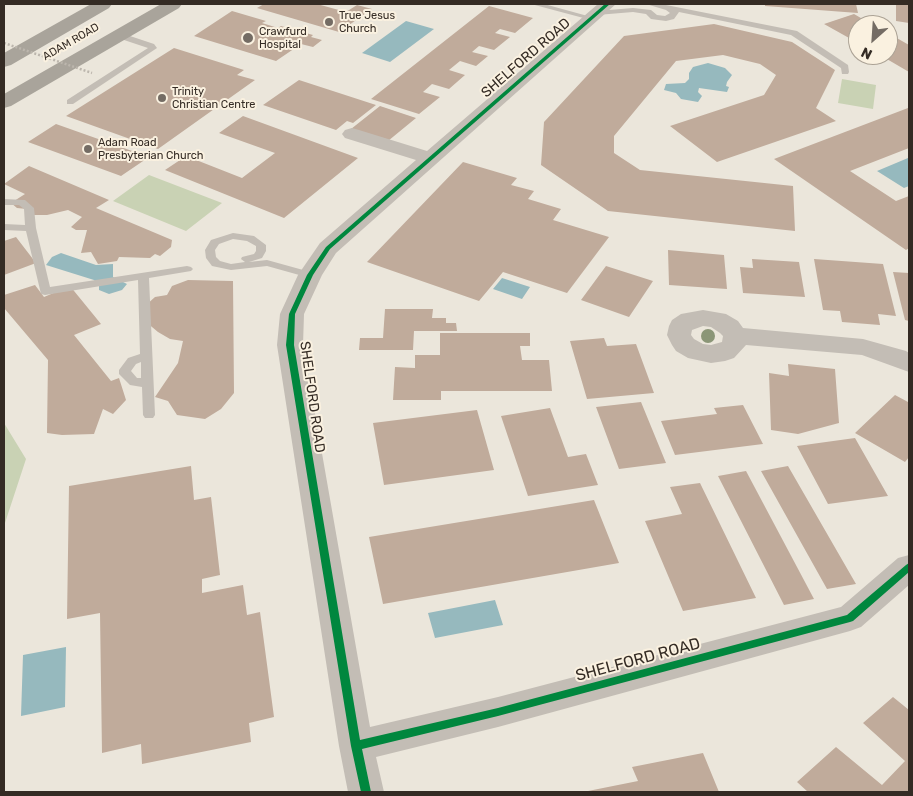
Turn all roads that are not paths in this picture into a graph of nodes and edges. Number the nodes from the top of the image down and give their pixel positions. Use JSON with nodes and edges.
{"nodes":[{"id":1,"x":70,"y":4,"type":"edge"},
{"id":2,"x":173,"y":4,"type":"edge"},
{"id":3,"x":535,"y":4,"type":"edge"},
{"id":4,"x":651,"y":7,"type":"edge"},
{"id":5,"x":598,"y":12,"type":"edge"},
{"id":6,"x":106,"y":17,"type":"edge"},
{"id":7,"x":4,"y":43,"type":"edge"},
{"id":8,"x":8,"y":68,"type":"edge"},
{"id":9,"x":845,"y":72,"type":"dead end"},
{"id":10,"x":4,"y":102,"type":"edge"},
{"id":11,"x":70,"y":102,"type":"dead end"},
{"id":12,"x":352,"y":134,"type":"dead end"},
{"id":13,"x":430,"y":158,"type":"junction"},
{"id":14,"x":4,"y":202,"type":"edge"},
{"id":15,"x":4,"y":227,"type":"edge"},
{"id":16,"x":31,"y":228,"type":"junction"},
{"id":17,"x":246,"y":260,"type":"dead end"},
{"id":18,"x":187,"y":269,"type":"dead end"},
{"id":19,"x":310,"y":275,"type":"junction"},
{"id":20,"x":143,"y":276,"type":"junction"},
{"id":21,"x":735,"y":336,"type":"dead end"},
{"id":22,"x":146,"y":356,"type":"junction"},
{"id":23,"x":909,"y":363,"type":"edge"},
{"id":24,"x":147,"y":383,"type":"junction"},
{"id":25,"x":149,"y":415,"type":"dead end"},
{"id":26,"x":909,"y":567,"type":"edge"},
{"id":27,"x":356,"y":746,"type":"junction"},
{"id":28,"x":366,"y":792,"type":"edge"}],
"edges":[{"from":1,"to":7,"type":"highway"},
{"from":2,"to":6,"type":"highway"},
{"from":3,"to":5,"type":"lane"},
{"from":4,"to":5,"type":"lane"},
{"from":4,"to":9,"type":"lane"},
{"from":5,"to":13,"type":"street","name":"SHELFORD ROAD"},
{"from":6,"to":8,"type":"highway","name":"ADAM ROAD"},
{"from":6,"to":10,"type":"highway"},
{"from":6,"to":11,"type":"lane"},
{"from":12,"to":13,"type":"street"},
{"from":13,"to":19,"type":"street","name":"SHELFORD ROAD"},
{"from":14,"to":16,"type":"lane"},
{"from":15,"to":16,"type":"lane"},
{"from":16,"to":20,"type":"lane"},
{"from":17,"to":19,"type":"lane"},
{"from":18,"to":20,"type":"lane"},
{"from":19,"to":27,"type":"street","name":"SHELFORD ROAD"},
{"from":20,"to":22,"type":"lane"},
{"from":21,"to":23,"type":"street"},
{"from":22,"to":24,"type":"lane"},
{"from":22,"to":24,"type":"lane"},
{"from":24,"to":25,"type":"lane"},
{"from":26,"to":27,"type":"street","name":"SHELFORD ROAD"},
{"from":27,"to":28,"type":"street","name":"SHELFORD ROAD"}]}
